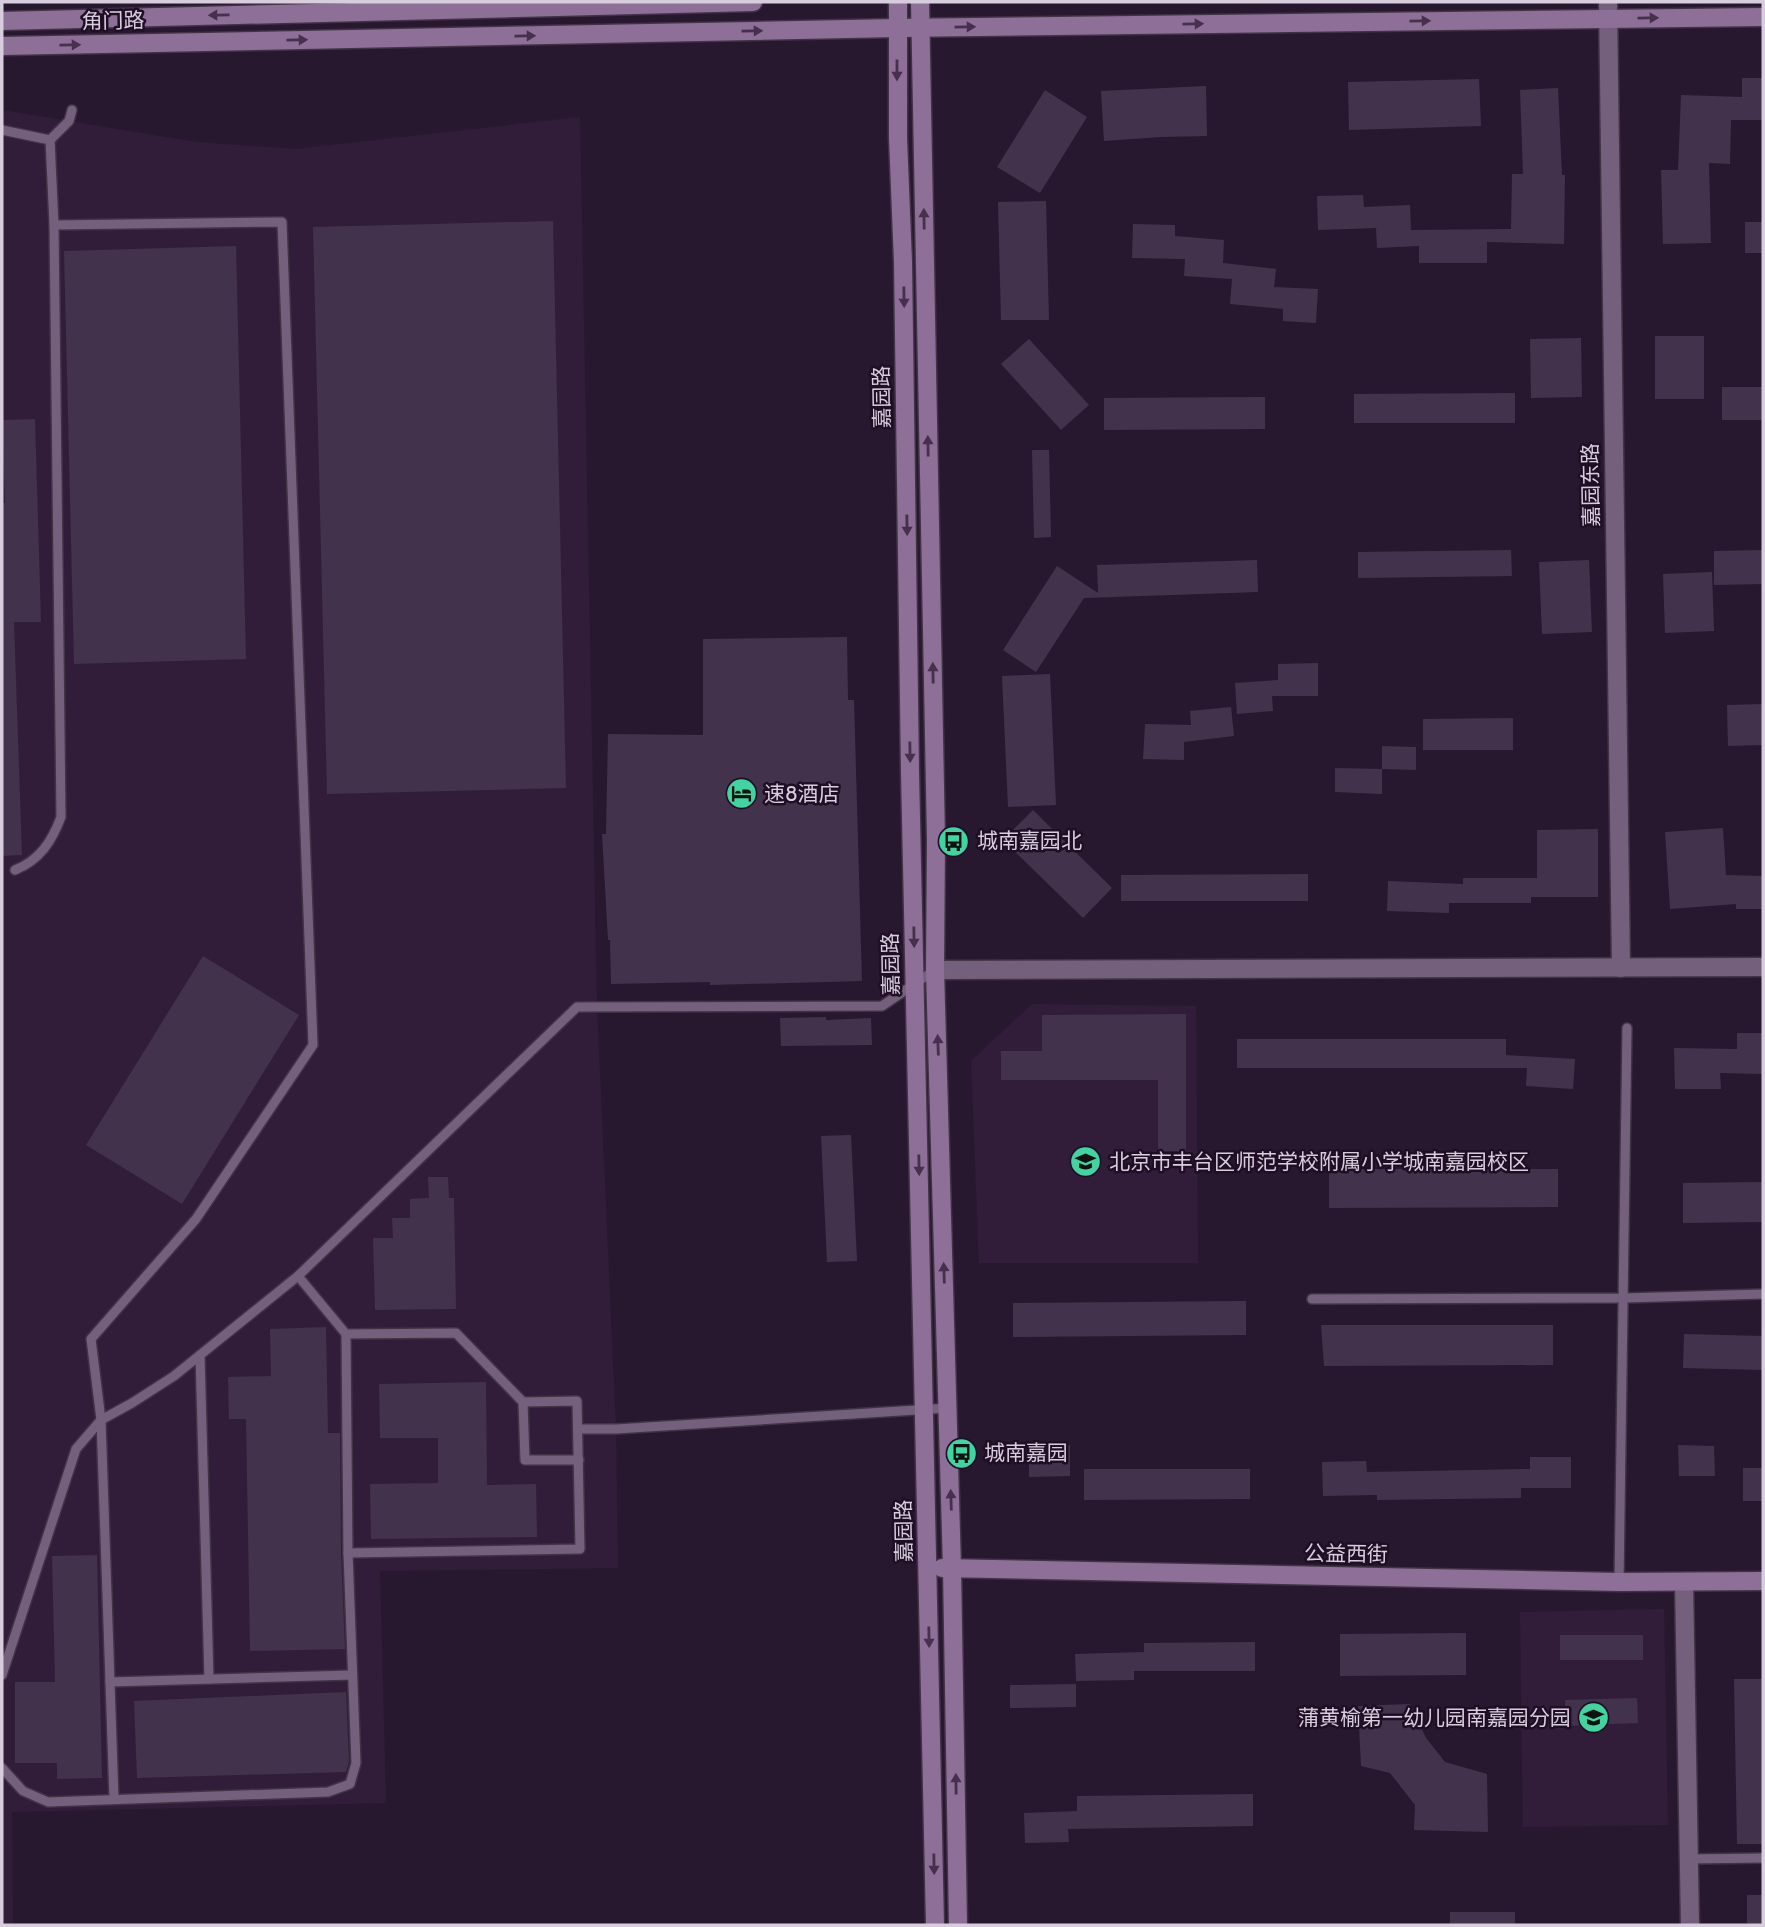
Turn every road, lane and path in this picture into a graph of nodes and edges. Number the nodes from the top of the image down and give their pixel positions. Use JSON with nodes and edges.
{"nodes":[{"id":1,"x":753,"y":2,"type":"edge"},
{"id":2,"x":898,"y":2,"type":"edge"},
{"id":3,"x":920,"y":2,"type":"edge"},
{"id":4,"x":1607,"y":10,"type":"edge"},
{"id":5,"x":1763,"y":17,"type":"edge"},
{"id":6,"x":2,"y":21,"type":"edge"},
{"id":7,"x":897,"y":28,"type":"junction"},
{"id":8,"x":920,"y":28,"type":"junction"},
{"id":9,"x":2,"y":46,"type":"edge"},
{"id":10,"x":72,"y":110,"type":"dead end"},
{"id":11,"x":2,"y":130,"type":"edge"},
{"id":12,"x":50,"y":140,"type":"junction"},
{"id":13,"x":54,"y":225,"type":"junction"},
{"id":14,"x":15,"y":870,"type":"dead end"},
{"id":15,"x":1763,"y":967,"type":"edge"},
{"id":16,"x":1620,"y":968,"type":"junction"},
{"id":17,"x":935,"y":970,"type":"junction"},
{"id":18,"x":914,"y":984,"type":"junction"},
{"id":19,"x":1627,"y":1028,"type":"dead end"},
{"id":20,"x":298,"y":1276,"type":"junction"},
{"id":21,"x":1763,"y":1294,"type":"edge"},
{"id":22,"x":1624,"y":1298,"type":"junction"},
{"id":23,"x":1312,"y":1299,"type":"dead end"},
{"id":24,"x":346,"y":1334,"type":"junction"},
{"id":25,"x":200,"y":1355,"type":"junction"},
{"id":26,"x":523,"y":1402,"type":"junction"},
{"id":27,"x":948,"y":1408,"type":"junction"},
{"id":28,"x":925,"y":1409,"type":"junction"},
{"id":29,"x":101,"y":1420,"type":"junction"},
{"id":30,"x":578,"y":1429,"type":"junction"},
{"id":31,"x":579,"y":1460,"type":"junction"},
{"id":32,"x":348,"y":1553,"type":"junction"},
{"id":33,"x":928,"y":1568,"type":"junction"},
{"id":34,"x":952,"y":1568,"type":"junction"},
{"id":35,"x":1763,"y":1581,"type":"edge"},
{"id":36,"x":1619,"y":1582,"type":"junction"},
{"id":37,"x":1685,"y":1582,"type":"junction"},
{"id":38,"x":2,"y":1675,"type":"edge"},
{"id":39,"x":352,"y":1675,"type":"junction"},
{"id":40,"x":209,"y":1679,"type":"junction"},
{"id":41,"x":110,"y":1682,"type":"junction"},
{"id":42,"x":2,"y":1769,"type":"edge"},
{"id":43,"x":114,"y":1799,"type":"junction"},
{"id":44,"x":1763,"y":1858,"type":"edge"},
{"id":45,"x":1689,"y":1859,"type":"junction"},
{"id":46,"x":935,"y":1925,"type":"edge"},
{"id":47,"x":958,"y":1925,"type":"edge"},
{"id":48,"x":1690,"y":1925,"type":"edge"}],
"edges":[{"from":1,"to":6,"type":"main road","name":"角门路","one_way":true},
{"from":2,"to":7,"type":"main road","name":"嘉园路"},
{"from":3,"to":8,"type":"main road"},
{"from":4,"to":5,"type":"main road","name":"角门路","one_way":true},
{"from":8,"to":4,"type":"main road","name":"角门路","one_way":true},
{"from":4,"to":16,"type":"street","name":"嘉园东路"},
{"from":7,"to":8,"type":"main road","name":"角门路"},
{"from":9,"to":7,"type":"main road","name":"角门路","one_way":true},
{"from":7,"to":18,"type":"main road","name":"嘉园路","one_way":true},
{"from":17,"to":8,"type":"main road","one_way":true},
{"from":10,"to":12,"type":"lane"},
{"from":11,"to":12,"type":"lane"},
{"from":12,"to":13,"type":"lane"},
{"from":13,"to":14,"type":"lane"},
{"from":13,"to":29,"type":"lane"},
{"from":15,"to":16,"type":"street"},
{"from":16,"to":17,"type":"street"},
{"from":17,"to":18,"type":"lane"},
{"from":27,"to":17,"type":"main road","one_way":true},
{"from":18,"to":20,"type":"lane"},
{"from":18,"to":28,"type":"main road","name":"嘉园路","one_way":true},
{"from":19,"to":22,"type":"lane"},
{"from":20,"to":24,"type":"lane"},
{"from":20,"to":25,"type":"lane"},
{"from":21,"to":22,"type":"lane"},
{"from":22,"to":23,"type":"lane"},
{"from":22,"to":36,"type":"lane"},
{"from":24,"to":26,"type":"lane"},
{"from":24,"to":32,"type":"lane"},
{"from":25,"to":29,"type":"lane"},
{"from":25,"to":40,"type":"lane"},
{"from":26,"to":30,"type":"lane"},
{"from":26,"to":31,"type":"lane"},
{"from":27,"to":28,"type":"lane"},
{"from":34,"to":27,"type":"main road","one_way":true},
{"from":28,"to":30,"type":"lane"},
{"from":28,"to":33,"type":"main road","name":"嘉园路"},
{"from":29,"to":38,"type":"lane"},
{"from":29,"to":41,"type":"lane"},
{"from":30,"to":31,"type":"lane"},
{"from":31,"to":32,"type":"lane"},
{"from":32,"to":39,"type":"lane"},
{"from":33,"to":34,"type":"main road","name":"公益西街"},
{"from":33,"to":46,"type":"main road","name":"嘉园路","one_way":true},
{"from":34,"to":36,"type":"main road","name":"公益西街"},
{"from":47,"to":34,"type":"main road","one_way":true},
{"from":35,"to":37,"type":"main road","name":"公益西街"},
{"from":36,"to":37,"type":"main road","name":"公益西街"},
{"from":37,"to":45,"type":"street"},
{"from":39,"to":40,"type":"lane"},
{"from":39,"to":43,"type":"lane"},
{"from":40,"to":41,"type":"lane"},
{"from":41,"to":43,"type":"lane"},
{"from":42,"to":43,"type":"lane"},
{"from":44,"to":45,"type":"lane"},
{"from":45,"to":48,"type":"street"}]}
